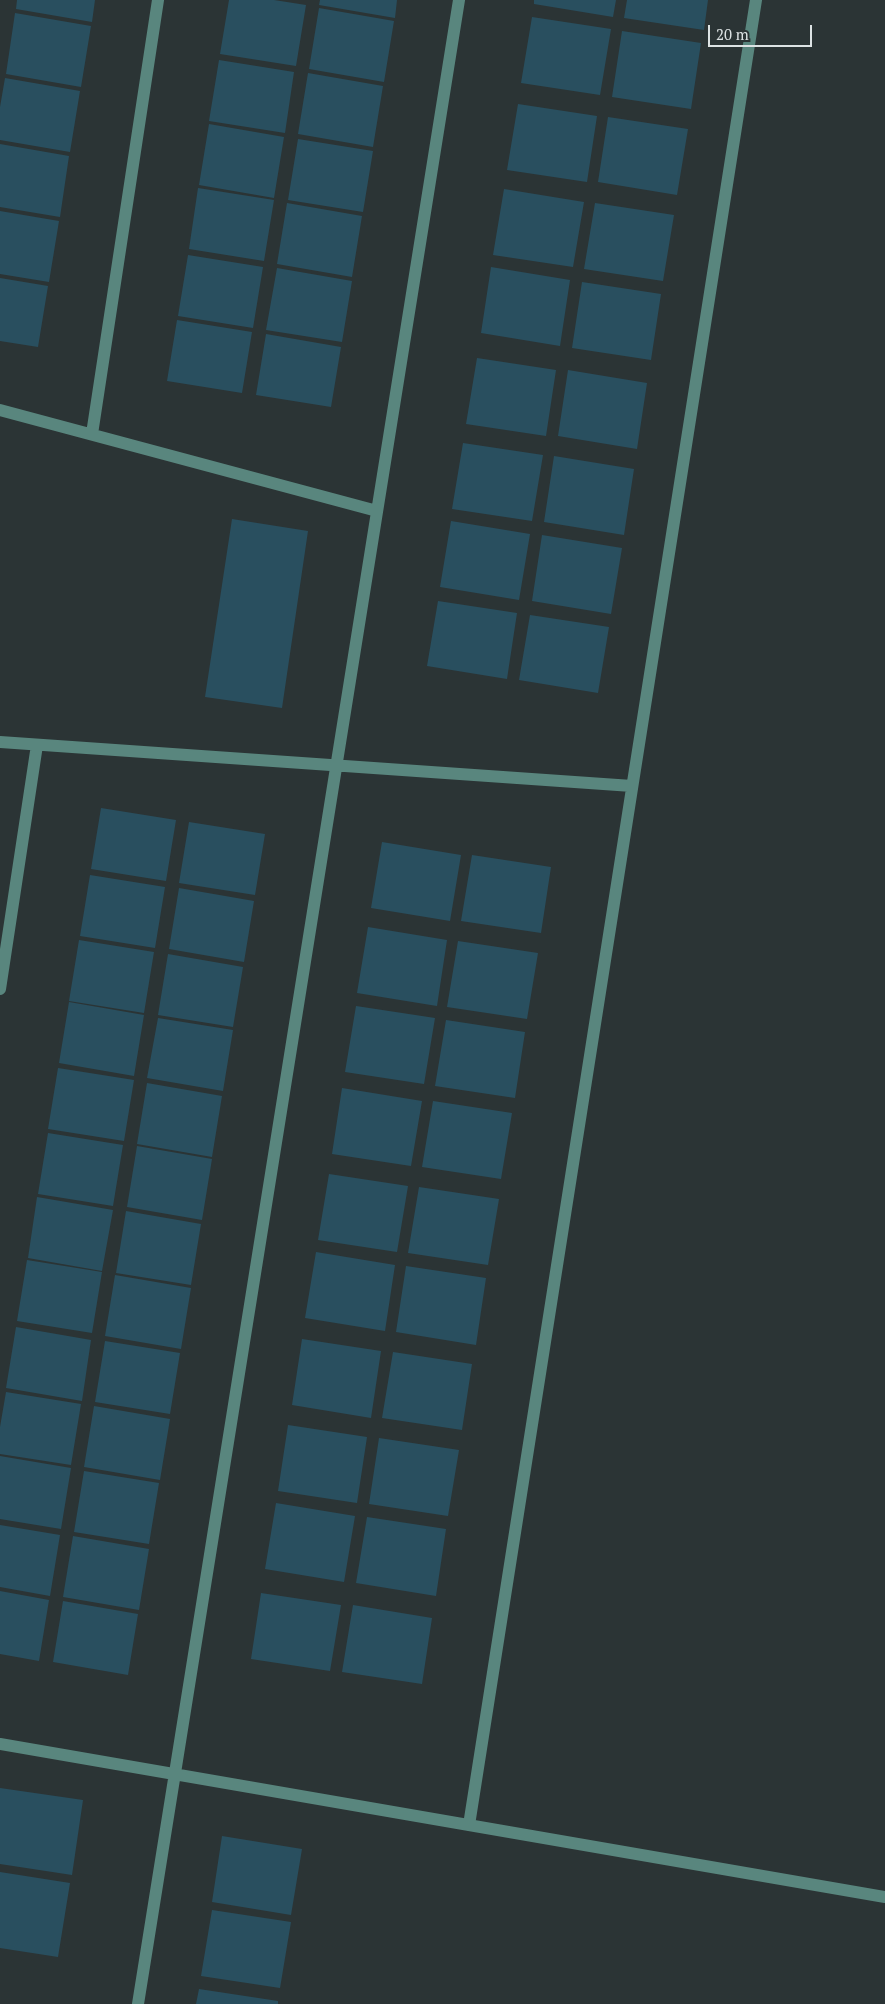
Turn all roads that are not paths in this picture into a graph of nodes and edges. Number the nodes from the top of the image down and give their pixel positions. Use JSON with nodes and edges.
{"nodes":[{"id":1,"x":158,"y":0,"type":"edge"},
{"id":2,"x":459,"y":0,"type":"edge"},
{"id":3,"x":756,"y":0,"type":"edge"},
{"id":4,"x":0,"y":410,"type":"edge"},
{"id":5,"x":92,"y":434,"type":"junction"},
{"id":6,"x":377,"y":511,"type":"junction"},
{"id":7,"x":0,"y":742,"type":"edge"},
{"id":8,"x":37,"y":745,"type":"junction"},
{"id":9,"x":337,"y":766,"type":"junction"},
{"id":10,"x":632,"y":786,"type":"junction"},
{"id":11,"x":0,"y":989,"type":"edge"},
{"id":12,"x":0,"y":1744,"type":"edge"},
{"id":13,"x":175,"y":1774,"type":"junction"},
{"id":14,"x":469,"y":1825,"type":"junction"},
{"id":15,"x":885,"y":1897,"type":"edge"},
{"id":16,"x":138,"y":2004,"type":"edge"}],
"edges":[{"from":1,"to":5,"type":"street"},
{"from":2,"to":6,"type":"street"},
{"from":3,"to":10,"type":"street"},
{"from":4,"to":5,"type":"street"},
{"from":5,"to":6,"type":"street"},
{"from":6,"to":9,"type":"street"},
{"from":7,"to":8,"type":"street"},
{"from":8,"to":9,"type":"street"},
{"from":8,"to":11,"type":"street"},
{"from":9,"to":10,"type":"street"},
{"from":9,"to":13,"type":"street"},
{"from":10,"to":14,"type":"street"},
{"from":12,"to":13,"type":"street"},
{"from":13,"to":14,"type":"street"},
{"from":13,"to":16,"type":"street"},
{"from":14,"to":15,"type":"street"}]}
